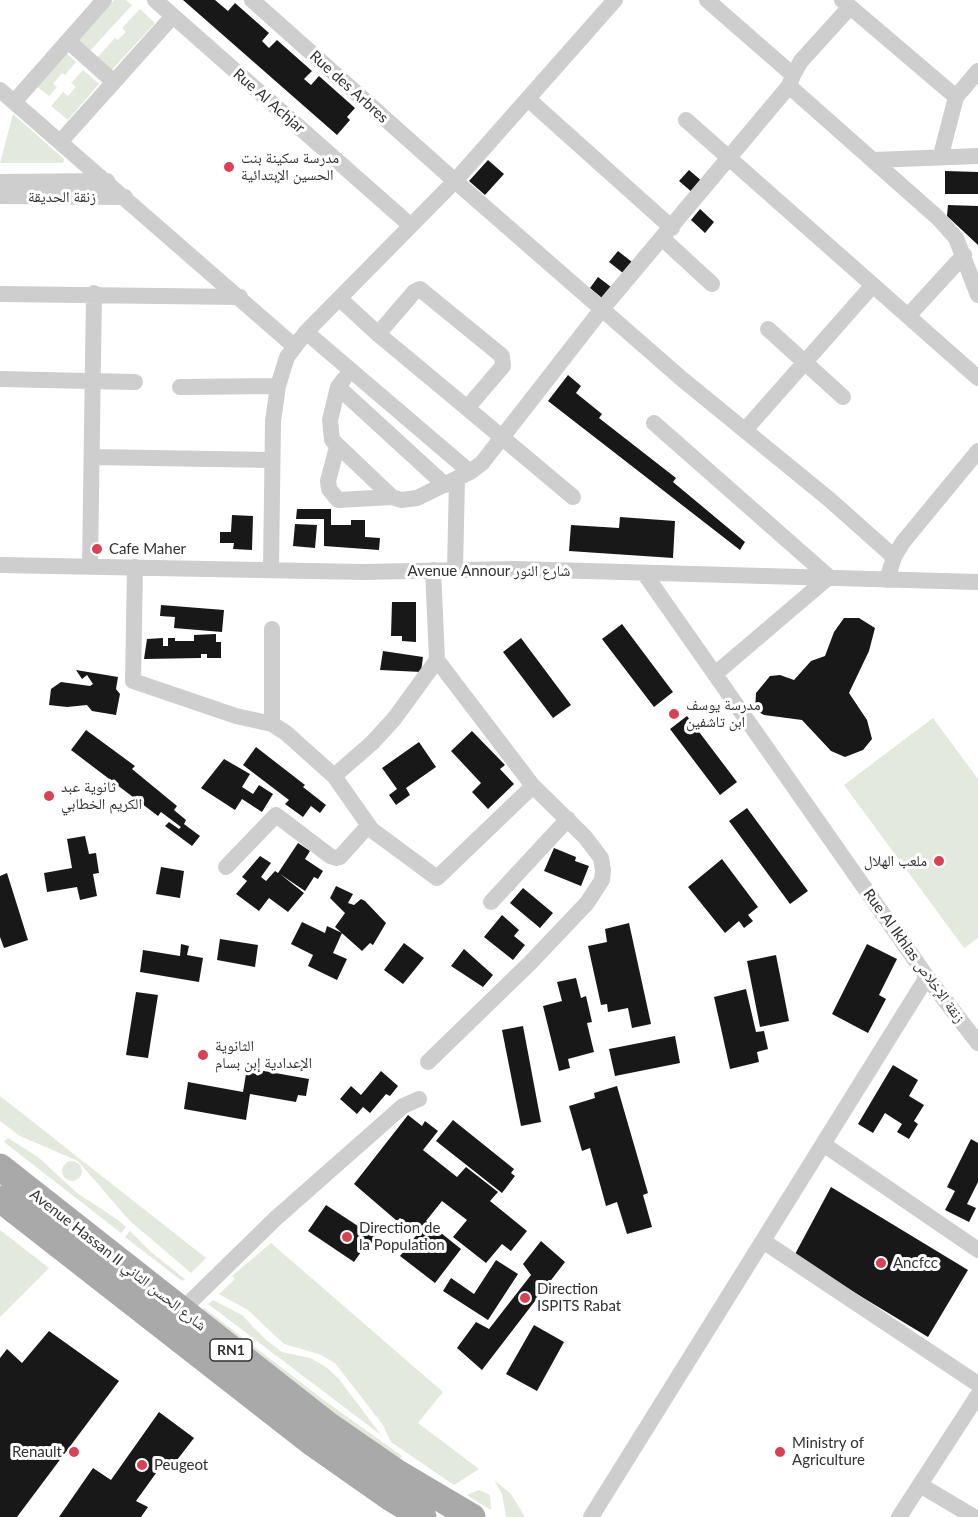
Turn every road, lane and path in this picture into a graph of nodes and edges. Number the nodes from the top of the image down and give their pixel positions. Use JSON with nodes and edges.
{"nodes":[{"id":1,"x":104,"y":0,"type":"edge"},
{"id":2,"x":155,"y":0,"type":"edge"},
{"id":3,"x":252,"y":0,"type":"edge"},
{"id":4,"x":615,"y":0,"type":"edge"},
{"id":5,"x":707,"y":0,"type":"edge"},
{"id":6,"x":846,"y":4,"type":"edge"},
{"id":7,"x":173,"y":16,"type":"junction"},
{"id":8,"x":68,"y":41,"type":"junction"},
{"id":9,"x":978,"y":71,"type":"edge"},
{"id":10,"x":791,"y":80,"type":"junction"},
{"id":11,"x":114,"y":82,"type":"junction"},
{"id":12,"x":0,"y":90,"type":"edge"},
{"id":13,"x":956,"y":97,"type":"junction"},
{"id":14,"x":528,"y":99,"type":"junction"},
{"id":15,"x":14,"y":102,"type":"junction"},
{"id":16,"x":686,"y":120,"type":"dead end"},
{"id":17,"x":62,"y":141,"type":"junction"},
{"id":18,"x":941,"y":155,"type":"junction"},
{"id":19,"x":978,"y":156,"type":"edge"},
{"id":20,"x":730,"y":157,"type":"junction"},
{"id":21,"x":873,"y":160,"type":"junction"},
{"id":22,"x":450,"y":177,"type":"junction"},
{"id":23,"x":107,"y":181,"type":"junction"},
{"id":24,"x":0,"y":182,"type":"edge"},
{"id":25,"x":0,"y":196,"type":"edge"},
{"id":26,"x":125,"y":197,"type":"junction"},
{"id":27,"x":410,"y":225,"type":"junction"},
{"id":28,"x":668,"y":233,"type":"junction"},
{"id":29,"x":964,"y":255,"type":"junction"},
{"id":30,"x":712,"y":284,"type":"dead end"},
{"id":31,"x":873,"y":285,"type":"junction"},
{"id":32,"x":94,"y":293,"type":"junction"},
{"id":33,"x":0,"y":294,"type":"edge"},
{"id":34,"x":978,"y":295,"type":"edge"},
{"id":35,"x":240,"y":297,"type":"junction"},
{"id":36,"x":340,"y":298,"type":"junction"},
{"id":37,"x":602,"y":309,"type":"junction"},
{"id":38,"x":908,"y":316,"type":"junction"},
{"id":39,"x":768,"y":329,"type":"dead end"},
{"id":40,"x":306,"y":332,"type":"junction"},
{"id":41,"x":378,"y":334,"type":"junction"},
{"id":42,"x":294,"y":346,"type":"junction"},
{"id":43,"x":804,"y":361,"type":"junction"},
{"id":44,"x":351,"y":369,"type":"junction"},
{"id":45,"x":978,"y":378,"type":"edge"},
{"id":46,"x":0,"y":379,"type":"edge"},
{"id":47,"x":93,"y":380,"type":"junction"},
{"id":48,"x":135,"y":382,"type":"dead end"},
{"id":49,"x":278,"y":386,"type":"junction"},
{"id":50,"x":180,"y":387,"type":"dead end"},
{"id":51,"x":338,"y":387,"type":"junction"},
{"id":52,"x":843,"y":397,"type":"dead end"},
{"id":53,"x":467,"y":408,"type":"junction"},
{"id":54,"x":654,"y":423,"type":"dead end"},
{"id":55,"x":745,"y":430,"type":"junction"},
{"id":56,"x":503,"y":436,"type":"junction"},
{"id":57,"x":338,"y":447,"type":"junction"},
{"id":58,"x":978,"y":451,"type":"edge"},
{"id":59,"x":92,"y":458,"type":"junction"},
{"id":60,"x":272,"y":460,"type":"junction"},
{"id":61,"x":457,"y":479,"type":"junction"},
{"id":62,"x":573,"y":497,"type":"dead end"},
{"id":63,"x":392,"y":498,"type":"junction"},
{"id":64,"x":894,"y":557,"type":"junction"},
{"id":65,"x":0,"y":565,"type":"edge"},
{"id":66,"x":90,"y":566,"type":"junction"},
{"id":67,"x":135,"y":567,"type":"junction"},
{"id":68,"x":271,"y":569,"type":"junction"},
{"id":69,"x":434,"y":570,"type":"junction"},
{"id":70,"x":455,"y":570,"type":"junction"},
{"id":71,"x":644,"y":573,"type":"junction"},
{"id":72,"x":829,"y":577,"type":"junction"},
{"id":73,"x":887,"y":580,"type":"junction"},
{"id":74,"x":978,"y":582,"type":"edge"},
{"id":75,"x":272,"y":629,"type":"dead end"},
{"id":76,"x":438,"y":660,"type":"junction"},
{"id":77,"x":715,"y":674,"type":"junction"},
{"id":78,"x":272,"y":724,"type":"junction"},
{"id":79,"x":334,"y":776,"type":"junction"},
{"id":80,"x":533,"y":786,"type":"junction"},
{"id":81,"x":568,"y":819,"type":"junction"},
{"id":82,"x":368,"y":826,"type":"junction"},
{"id":83,"x":226,"y":867,"type":"dead end"},
{"id":84,"x":491,"y":902,"type":"dead end"},
{"id":85,"x":927,"y":977,"type":"junction"},
{"id":86,"x":978,"y":1043,"type":"edge"},
{"id":87,"x":428,"y":1062,"type":"dead end"},
{"id":88,"x":419,"y":1099,"type":"dead end"},
{"id":89,"x":823,"y":1144,"type":"junction"},
{"id":90,"x":0,"y":1167,"type":"edge"},
{"id":91,"x":0,"y":1199,"type":"edge"},
{"id":92,"x":763,"y":1241,"type":"junction"},
{"id":93,"x":978,"y":1250,"type":"edge"},
{"id":94,"x":181,"y":1311,"type":"junction"},
{"id":95,"x":978,"y":1384,"type":"edge"},
{"id":96,"x":978,"y":1395,"type":"edge"},
{"id":97,"x":920,"y":1485,"type":"junction"},
{"id":98,"x":423,"y":1517,"type":"edge"},
{"id":99,"x":472,"y":1517,"type":"edge"},
{"id":100,"x":591,"y":1517,"type":"edge"},
{"id":101,"x":899,"y":1517,"type":"edge"},
{"id":102,"x":974,"y":1517,"type":"edge"}],
"edges":[{"from":1,"to":8,"type":"street"},
{"from":2,"to":7,"type":"street","name":"Rue Al Achjar"},
{"from":3,"to":22,"type":"street","name":"Rue des Arbres"},
{"from":4,"to":14,"type":"street"},
{"from":5,"to":10,"type":"street"},
{"from":6,"to":10,"type":"street"},
{"from":6,"to":13,"type":"street"},
{"from":7,"to":11,"type":"street"},
{"from":7,"to":27,"type":"street","name":"Rue Al Achjar"},
{"from":8,"to":11,"type":"street"},
{"from":8,"to":15,"type":"street"},
{"from":9,"to":13,"type":"street"},
{"from":10,"to":20,"type":"street"},
{"from":10,"to":21,"type":"street"},
{"from":11,"to":17,"type":"street"},
{"from":12,"to":15,"type":"street"},
{"from":13,"to":18,"type":"street"},
{"from":14,"to":22,"type":"street"},
{"from":14,"to":28,"type":"street"},
{"from":15,"to":17,"type":"street"},
{"from":16,"to":20,"type":"street"},
{"from":17,"to":23,"type":"street"},
{"from":18,"to":19,"type":"street"},
{"from":18,"to":21,"type":"street"},
{"from":20,"to":28,"type":"street"},
{"from":20,"to":31,"type":"street"},
{"from":21,"to":29,"type":"street"},
{"from":22,"to":27,"type":"street"},
{"from":22,"to":37,"type":"street","name":"Rue des Arbres"},
{"from":23,"to":24,"type":"street","name":"زنقة الحديقة"},
{"from":23,"to":26,"type":"street"},
{"from":25,"to":26,"type":"street","name":"زنقة الحديقة"},
{"from":26,"to":35,"type":"street"},
{"from":27,"to":36,"type":"street"},
{"from":28,"to":30,"type":"street"},
{"from":28,"to":37,"type":"street"},
{"from":29,"to":34,"type":"street"},
{"from":29,"to":38,"type":"street"},
{"from":31,"to":38,"type":"street"},
{"from":31,"to":43,"type":"street"},
{"from":32,"to":33,"type":"street"},
{"from":32,"to":35,"type":"street"},
{"from":32,"to":47,"type":"street"},
{"from":35,"to":42,"type":"street"},
{"from":36,"to":40,"type":"street"},
{"from":36,"to":41,"type":"street"},
{"from":37,"to":55,"type":"street","name":"Rue des Arbres"},
{"from":37,"to":56,"type":"street"},
{"from":38,"to":45,"type":"street"},
{"from":39,"to":43,"type":"street"},
{"from":40,"to":42,"type":"street"},
{"from":40,"to":44,"type":"street"},
{"from":41,"to":53,"type":"street"},
{"from":41,"to":53,"type":"street"},
{"from":42,"to":49,"type":"street"},
{"from":43,"to":52,"type":"street"},
{"from":43,"to":55,"type":"street"},
{"from":44,"to":51,"type":"street"},
{"from":44,"to":61,"type":"street"},
{"from":46,"to":47,"type":"street"},
{"from":47,"to":48,"type":"street"},
{"from":47,"to":59,"type":"street"},
{"from":49,"to":50,"type":"street"},
{"from":49,"to":60,"type":"street"},
{"from":51,"to":57,"type":"street"},
{"from":51,"to":61,"type":"street"},
{"from":53,"to":56,"type":"street"},
{"from":54,"to":72,"type":"street"},
{"from":55,"to":64,"type":"street","name":"Rue des Arbres"},
{"from":56,"to":61,"type":"street"},
{"from":56,"to":62,"type":"street"},
{"from":57,"to":63,"type":"street"},
{"from":57,"to":63,"type":"street"},
{"from":58,"to":64,"type":"street"},
{"from":59,"to":60,"type":"street"},
{"from":59,"to":66,"type":"street"},
{"from":60,"to":68,"type":"street"},
{"from":61,"to":63,"type":"street"},
{"from":61,"to":70,"type":"street"},
{"from":64,"to":73,"type":"street"},
{"from":65,"to":66,"type":"street","name":"Avenue Annour شارع النور"},
{"from":66,"to":67,"type":"street","name":"Avenue Annour شارع النور"},
{"from":67,"to":68,"type":"street","name":"Avenue Annour شارع النور"},
{"from":67,"to":78,"type":"street"},
{"from":68,"to":69,"type":"street","name":"Avenue Annour شارع النور"},
{"from":69,"to":70,"type":"street","name":"Avenue Annour شارع النور"},
{"from":69,"to":76,"type":"street"},
{"from":70,"to":71,"type":"street","name":"Avenue Annour شارع النور"},
{"from":71,"to":72,"type":"street","name":"Avenue Annour شارع النور"},
{"from":71,"to":77,"type":"street","name":"Rue Al Ikhlas زنقة الإخلاص"},
{"from":72,"to":73,"type":"street","name":"Avenue Annour شارع النور"},
{"from":72,"to":77,"type":"street"},
{"from":73,"to":74,"type":"street","name":"Avenue Annour شارع النور"},
{"from":75,"to":78,"type":"street"},
{"from":76,"to":79,"type":"street"},
{"from":76,"to":80,"type":"street"},
{"from":77,"to":85,"type":"street","name":"Rue Al Ikhlas زنقة الإخلاص"},
{"from":78,"to":79,"type":"street"},
{"from":79,"to":82,"type":"street"},
{"from":80,"to":81,"type":"street"},
{"from":80,"to":82,"type":"street"},
{"from":81,"to":84,"type":"street"},
{"from":81,"to":87,"type":"street"},
{"from":82,"to":83,"type":"street"},
{"from":85,"to":86,"type":"street","name":"Rue Al Ikhlas زنقة الإخلاص"},
{"from":85,"to":89,"type":"street"},
{"from":88,"to":94,"type":"street"},
{"from":89,"to":92,"type":"street"},
{"from":89,"to":93,"type":"street"},
{"from":90,"to":94,"type":"main road","name":"Avenue Hassan II شارع الحسن الثاني","number":"RN1"},
{"from":91,"to":98,"type":"main road","name":"Avenue Hassan II شارع الحسن الثاني","number":"RN1"},
{"from":92,"to":95,"type":"street"},
{"from":92,"to":100,"type":"street"},
{"from":94,"to":99,"type":"main road","name":"Avenue Hassan II شارع الحسن الثاني","number":"RN1"},
{"from":96,"to":97,"type":"street"},
{"from":97,"to":101,"type":"street"},
{"from":97,"to":102,"type":"street"}]}
